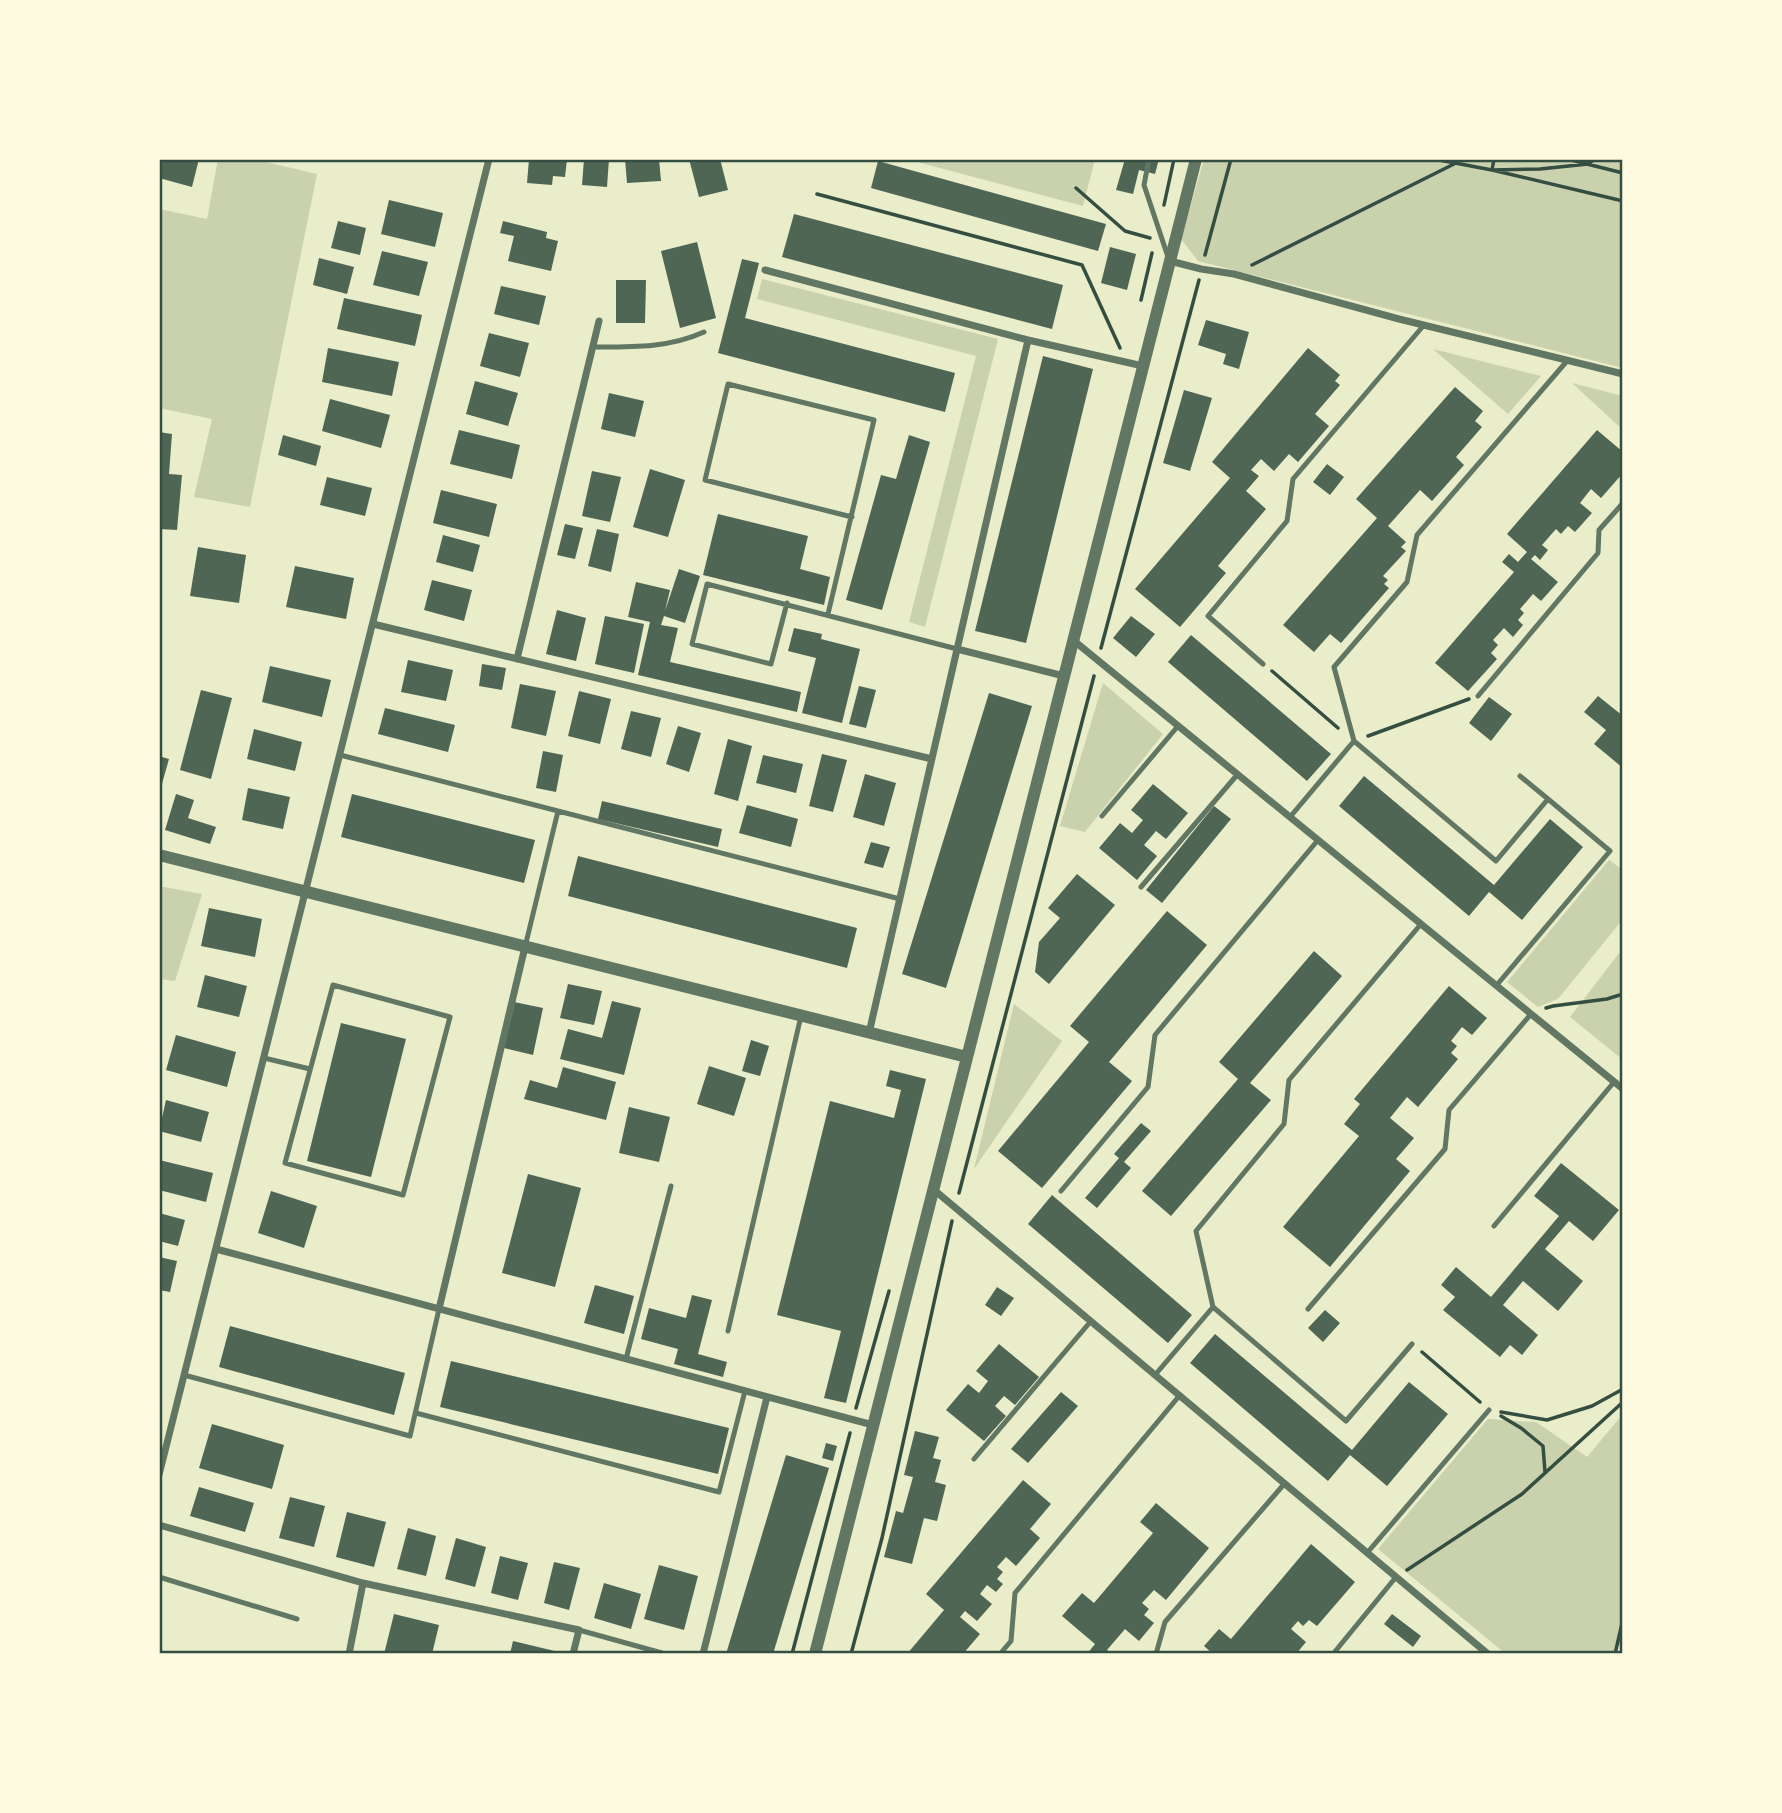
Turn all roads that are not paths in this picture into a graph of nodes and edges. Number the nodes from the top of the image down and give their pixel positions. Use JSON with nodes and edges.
{"nodes":[{"id":1,"x":489,"y":159,"type":"edge"},
{"id":2,"x":1149,"y":159,"type":"edge"},
{"id":3,"x":1196,"y":159,"type":"edge"},
{"id":4,"x":1170,"y":261,"type":"junction"},
{"id":5,"x":765,"y":270,"type":"dead end"},
{"id":6,"x":599,"y":321,"type":"dead end"},
{"id":7,"x":1424,"y":324,"type":"junction"},
{"id":8,"x":704,"y":331,"type":"dead end"},
{"id":9,"x":1028,"y":340,"type":"junction"},
{"id":10,"x":594,"y":347,"type":"junction"},
{"id":11,"x":1567,"y":361,"type":"junction"},
{"id":12,"x":1143,"y":366,"type":"junction"},
{"id":13,"x":1623,"y":374,"type":"edge"},
{"id":14,"x":1623,"y":503,"type":"edge"},
{"id":15,"x":852,"y":517,"type":"junction"},
{"id":16,"x":787,"y":603,"type":"junction"},
{"id":17,"x":828,"y":614,"type":"junction"},
{"id":18,"x":373,"y":624,"type":"junction"},
{"id":19,"x":1073,"y":640,"type":"junction"},
{"id":20,"x":957,"y":649,"type":"junction"},
{"id":21,"x":517,"y":659,"type":"junction"},
{"id":22,"x":1263,"y":664,"type":"road end"},
{"id":23,"x":1064,"y":676,"type":"junction"},
{"id":24,"x":1478,"y":696,"type":"road end"},
{"id":25,"x":1178,"y":726,"type":"junction"},
{"id":26,"x":1354,"y":741,"type":"junction"},
{"id":27,"x":340,"y":755,"type":"junction"},
{"id":28,"x":932,"y":759,"type":"junction"},
{"id":29,"x":1237,"y":775,"type":"junction"},
{"id":30,"x":1520,"y":776,"type":"dead end"},
{"id":31,"x":1548,"y":799,"type":"junction"},
{"id":32,"x":558,"y":811,"type":"junction"},
{"id":33,"x":1102,"y":816,"type":"dead end"},
{"id":34,"x":1290,"y":818,"type":"junction"},
{"id":35,"x":1318,"y":840,"type":"junction"},
{"id":36,"x":159,"y":855,"type":"edge"},
{"id":37,"x":1141,"y":887,"type":"dead end"},
{"id":38,"x":306,"y":891,"type":"junction"},
{"id":39,"x":900,"y":899,"type":"junction"},
{"id":40,"x":1420,"y":924,"type":"junction"},
{"id":41,"x":525,"y":947,"type":"junction"},
{"id":42,"x":1496,"y":986,"type":"junction"},
{"id":43,"x":1531,"y":1014,"type":"junction"},
{"id":44,"x":801,"y":1016,"type":"junction"},
{"id":45,"x":869,"y":1033,"type":"junction"},
{"id":46,"x":967,"y":1057,"type":"junction"},
{"id":47,"x":264,"y":1058,"type":"junction"},
{"id":48,"x":310,"y":1069,"type":"junction"},
{"id":49,"x":1614,"y":1082,"type":"junction"},
{"id":50,"x":1623,"y":1089,"type":"edge"},
{"id":51,"x":671,"y":1186,"type":"dead end"},
{"id":52,"x":933,"y":1189,"type":"junction"},
{"id":53,"x":1061,"y":1191,"type":"dead end"},
{"id":54,"x":1494,"y":1226,"type":"dead end"},
{"id":55,"x":216,"y":1249,"type":"junction"},
{"id":56,"x":1213,"y":1307,"type":"junction"},
{"id":57,"x":439,"y":1309,"type":"junction"},
{"id":58,"x":1308,"y":1309,"type":"dead end"},
{"id":59,"x":1091,"y":1321,"type":"junction"},
{"id":60,"x":728,"y":1331,"type":"dead end"},
{"id":61,"x":1412,"y":1344,"type":"road end"},
{"id":62,"x":626,"y":1359,"type":"junction"},
{"id":63,"x":184,"y":1375,"type":"junction"},
{"id":64,"x":1155,"y":1375,"type":"junction"},
{"id":65,"x":745,"y":1391,"type":"junction"},
{"id":66,"x":1180,"y":1395,"type":"junction"},
{"id":67,"x":767,"y":1397,"type":"junction"},
{"id":68,"x":1489,"y":1410,"type":"road end"},
{"id":69,"x":416,"y":1413,"type":"junction"},
{"id":70,"x":873,"y":1426,"type":"junction"},
{"id":71,"x":974,"y":1459,"type":"dead end"},
{"id":72,"x":159,"y":1475,"type":"edge"},
{"id":73,"x":1285,"y":1483,"type":"junction"},
{"id":74,"x":159,"y":1525,"type":"edge"},
{"id":75,"x":1367,"y":1553,"type":"junction"},
{"id":76,"x":159,"y":1577,"type":"edge"},
{"id":77,"x":1396,"y":1577,"type":"junction"},
{"id":78,"x":363,"y":1583,"type":"junction"},
{"id":79,"x":297,"y":1619,"type":"dead end"},
{"id":80,"x":579,"y":1630,"type":"junction"},
{"id":81,"x":662,"y":1653,"type":"edge"},
{"id":82,"x":349,"y":1654,"type":"edge"},
{"id":83,"x":573,"y":1654,"type":"edge"},
{"id":84,"x":704,"y":1654,"type":"edge"},
{"id":85,"x":815,"y":1654,"type":"edge"},
{"id":86,"x":1000,"y":1654,"type":"edge"},
{"id":87,"x":1156,"y":1654,"type":"edge"},
{"id":88,"x":1333,"y":1654,"type":"edge"},
{"id":89,"x":1488,"y":1654,"type":"edge"}],
"edges":[{"from":1,"to":18,"type":"street"},
{"from":2,"to":4,"type":"lane"},
{"from":3,"to":4,"type":"street"},
{"from":4,"to":7,"type":"street"},
{"from":4,"to":12,"type":"street"},
{"from":5,"to":9,"type":"street"},
{"from":6,"to":10,"type":"street"},
{"from":7,"to":11,"type":"street"},
{"from":7,"to":22,"type":"lane"},
{"from":8,"to":10,"type":"lane"},
{"from":9,"to":12,"type":"street"},
{"from":9,"to":20,"type":"street"},
{"from":10,"to":21,"type":"street"},
{"from":11,"to":13,"type":"street"},
{"from":11,"to":26,"type":"lane"},
{"from":12,"to":19,"type":"street"},
{"from":14,"to":24,"type":"lane"},
{"from":15,"to":15,"type":"lane"},
{"from":15,"to":17,"type":"lane"},
{"from":16,"to":16,"type":"lane"},
{"from":16,"to":17,"type":"lane"},
{"from":17,"to":20,"type":"lane"},
{"from":18,"to":21,"type":"street"},
{"from":18,"to":27,"type":"street"},
{"from":19,"to":23,"type":"street"},
{"from":19,"to":25,"type":"street"},
{"from":20,"to":23,"type":"street"},
{"from":20,"to":28,"type":"street"},
{"from":21,"to":28,"type":"street"},
{"from":23,"to":46,"type":"street"},
{"from":25,"to":29,"type":"street"},
{"from":25,"to":33,"type":"lane"},
{"from":26,"to":31,"type":"lane"},
{"from":26,"to":34,"type":"lane"},
{"from":27,"to":32,"type":"lane"},
{"from":27,"to":38,"type":"street"},
{"from":28,"to":39,"type":"street"},
{"from":29,"to":34,"type":"street"},
{"from":29,"to":37,"type":"lane"},
{"from":30,"to":31,"type":"lane"},
{"from":31,"to":42,"type":"lane"},
{"from":32,"to":39,"type":"lane"},
{"from":32,"to":41,"type":"lane"},
{"from":34,"to":35,"type":"street"},
{"from":35,"to":40,"type":"street"},
{"from":35,"to":53,"type":"lane"},
{"from":36,"to":38,"type":"street"},
{"from":38,"to":41,"type":"street"},
{"from":38,"to":47,"type":"street"},
{"from":39,"to":45,"type":"street"},
{"from":40,"to":42,"type":"street"},
{"from":40,"to":56,"type":"lane"},
{"from":41,"to":44,"type":"street"},
{"from":41,"to":57,"type":"street"},
{"from":42,"to":43,"type":"street"},
{"from":43,"to":49,"type":"street"},
{"from":43,"to":58,"type":"lane"},
{"from":44,"to":45,"type":"street"},
{"from":44,"to":60,"type":"lane"},
{"from":45,"to":46,"type":"street"},
{"from":46,"to":52,"type":"street"},
{"from":47,"to":48,"type":"lane"},
{"from":47,"to":55,"type":"street"},
{"from":48,"to":48,"type":"lane"},
{"from":49,"to":50,"type":"street"},
{"from":49,"to":54,"type":"lane"},
{"from":51,"to":62,"type":"lane"},
{"from":52,"to":59,"type":"street"},
{"from":52,"to":70,"type":"street"},
{"from":55,"to":57,"type":"street"},
{"from":55,"to":63,"type":"street"},
{"from":56,"to":61,"type":"lane"},
{"from":56,"to":64,"type":"lane"},
{"from":57,"to":62,"type":"street"},
{"from":57,"to":69,"type":"lane"},
{"from":59,"to":64,"type":"street"},
{"from":59,"to":71,"type":"lane"},
{"from":62,"to":65,"type":"street"},
{"from":63,"to":69,"type":"lane"},
{"from":63,"to":72,"type":"street"},
{"from":64,"to":66,"type":"street"},
{"from":65,"to":67,"type":"street"},
{"from":65,"to":69,"type":"lane"},
{"from":66,"to":73,"type":"street"},
{"from":66,"to":86,"type":"lane"},
{"from":67,"to":70,"type":"street"},
{"from":67,"to":84,"type":"street"},
{"from":68,"to":75,"type":"lane"},
{"from":70,"to":85,"type":"street"},
{"from":73,"to":75,"type":"street"},
{"from":73,"to":87,"type":"lane"},
{"from":74,"to":78,"type":"street"},
{"from":75,"to":77,"type":"street"},
{"from":76,"to":79,"type":"lane"},
{"from":77,"to":88,"type":"lane"},
{"from":77,"to":89,"type":"street"},
{"from":78,"to":80,"type":"street"},
{"from":78,"to":82,"type":"street"},
{"from":80,"to":81,"type":"lane"},
{"from":80,"to":83,"type":"street"}]}
